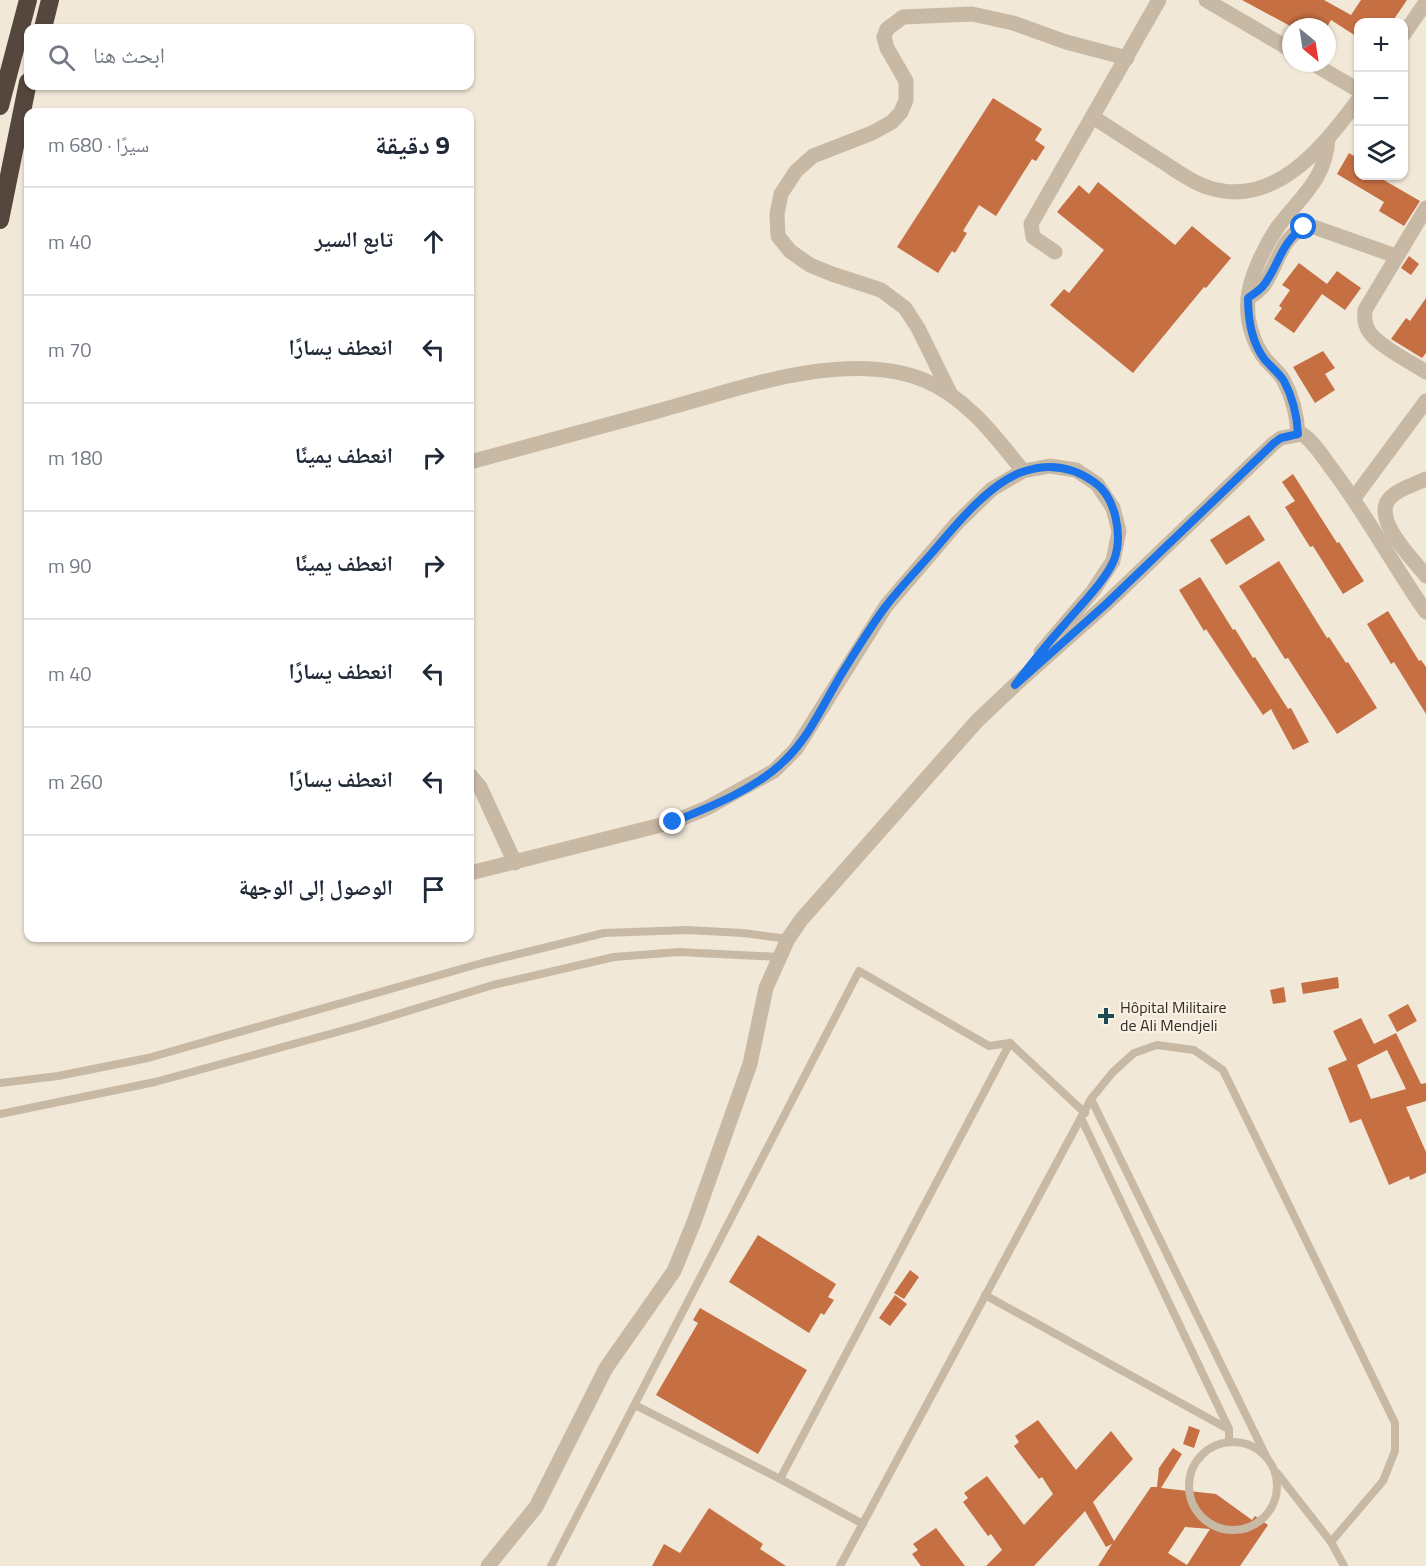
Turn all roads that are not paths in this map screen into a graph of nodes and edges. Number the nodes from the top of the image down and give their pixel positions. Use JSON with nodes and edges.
{"nodes":[{"id":1,"x":28,"y":0,"type":"edge"},
{"id":2,"x":50,"y":0,"type":"edge"},
{"id":3,"x":1159,"y":0,"type":"edge"},
{"id":4,"x":1206,"y":0,"type":"edge"},
{"id":5,"x":1426,"y":2,"type":"edge"},
{"id":6,"x":44,"y":24,"type":"edge"},
{"id":7,"x":1408,"y":28,"type":"edge"},
{"id":8,"x":1282,"y":45,"type":"edge"},
{"id":9,"x":1126,"y":58,"type":"junction"},
{"id":10,"x":1328,"y":72,"type":"edge"},
{"id":11,"x":1354,"y":87,"type":"edge"},
{"id":12,"x":26,"y":90,"type":"edge"},
{"id":13,"x":0,"y":106,"type":"edge"},
{"id":14,"x":1354,"y":106,"type":"edge"},
{"id":15,"x":1093,"y":117,"type":"junction"},
{"id":16,"x":1328,"y":138,"type":"junction"},
{"id":17,"x":1426,"y":208,"type":"edge"},
{"id":18,"x":0,"y":220,"type":"edge"},
{"id":19,"x":1055,"y":252,"type":"dead end"},
{"id":20,"x":1396,"y":256,"type":"junction"},
{"id":21,"x":1248,"y":298,"type":"junction"},
{"id":22,"x":1426,"y":372,"type":"edge"},
{"id":23,"x":951,"y":395,"type":"junction"},
{"id":24,"x":1426,"y":401,"type":"edge"},
{"id":25,"x":1298,"y":434,"type":"junction"},
{"id":26,"x":474,"y":461,"type":"edge"},
{"id":27,"x":1023,"y":471,"type":"junction"},
{"id":28,"x":1426,"y":479,"type":"edge"},
{"id":29,"x":1354,"y":498,"type":"junction"},
{"id":30,"x":1426,"y":576,"type":"edge"},
{"id":31,"x":1426,"y":612,"type":"edge"},
{"id":32,"x":1015,"y":685,"type":"junction"},
{"id":33,"x":474,"y":780,"type":"edge"},
{"id":34,"x":515,"y":863,"type":"junction"},
{"id":35,"x":474,"y":872,"type":"edge"},
{"id":36,"x":788,"y":939,"type":"junction"},
{"id":37,"x":780,"y":957,"type":"junction"},
{"id":38,"x":1010,"y":1043,"type":"junction"},
{"id":39,"x":0,"y":1083,"type":"edge"},
{"id":40,"x":1091,"y":1100,"type":"junction"},
{"id":41,"x":0,"y":1114,"type":"edge"},
{"id":42,"x":1084,"y":1116,"type":"junction"},
{"id":43,"x":986,"y":1295,"type":"junction"},
{"id":44,"x":635,"y":1405,"type":"junction"},
{"id":45,"x":1229,"y":1429,"type":"junction"},
{"id":46,"x":1229,"y":1442,"type":"junction"},
{"id":47,"x":1267,"y":1458,"type":"junction"},
{"id":48,"x":1275,"y":1470,"type":"junction"},
{"id":49,"x":780,"y":1479,"type":"junction"},
{"id":50,"x":863,"y":1524,"type":"junction"},
{"id":51,"x":1331,"y":1542,"type":"junction"},
{"id":52,"x":489,"y":1566,"type":"edge"},
{"id":53,"x":551,"y":1566,"type":"edge"},
{"id":54,"x":840,"y":1566,"type":"edge"},
{"id":55,"x":1344,"y":1566,"type":"edge"}],
"edges":[{"from":1,"to":13,"type":"highway"},
{"from":2,"to":6,"type":"highway"},
{"from":3,"to":9,"type":"street"},
{"from":4,"to":8,"type":"street"},
{"from":5,"to":7,"type":"street"},
{"from":9,"to":15,"type":"street"},
{"from":9,"to":23,"type":"street"},
{"from":10,"to":11,"type":"street"},
{"from":12,"to":18,"type":"highway"},
{"from":14,"to":16,"type":"street"},
{"from":15,"to":16,"type":"street"},
{"from":15,"to":19,"type":"street"},
{"from":16,"to":21,"type":"street"},
{"from":17,"to":20,"type":"street"},
{"from":20,"to":21,"type":"street"},
{"from":20,"to":22,"type":"street"},
{"from":21,"to":25,"type":"street"},
{"from":23,"to":26,"type":"street"},
{"from":23,"to":27,"type":"street"},
{"from":24,"to":29,"type":"street"},
{"from":25,"to":29,"type":"street"},
{"from":25,"to":32,"type":"street"},
{"from":27,"to":32,"type":"street"},
{"from":27,"to":34,"type":"street"},
{"from":28,"to":30,"type":"street"},
{"from":29,"to":31,"type":"street"},
{"from":32,"to":36,"type":"street"},
{"from":33,"to":34,"type":"street"},
{"from":34,"to":35,"type":"street"},
{"from":36,"to":37,"type":"street"},
{"from":36,"to":39,"type":"lane"},
{"from":37,"to":41,"type":"lane"},
{"from":37,"to":52,"type":"street"},
{"from":38,"to":42,"type":"lane"},
{"from":38,"to":44,"type":"lane"},
{"from":38,"to":49,"type":"lane"},
{"from":40,"to":42,"type":"lane"},
{"from":40,"to":47,"type":"lane"},
{"from":40,"to":51,"type":"lane"},
{"from":42,"to":43,"type":"lane"},
{"from":42,"to":45,"type":"lane"},
{"from":43,"to":45,"type":"lane"},
{"from":43,"to":50,"type":"lane"},
{"from":44,"to":49,"type":"lane"},
{"from":44,"to":53,"type":"lane"},
{"from":45,"to":46,"type":"lane"},
{"from":46,"to":47,"type":"lane"},
{"from":46,"to":48,"type":"lane"},
{"from":47,"to":48,"type":"lane"},
{"from":48,"to":51,"type":"lane"},
{"from":49,"to":50,"type":"lane"},
{"from":50,"to":54,"type":"lane"},
{"from":51,"to":55,"type":"lane"}]}
